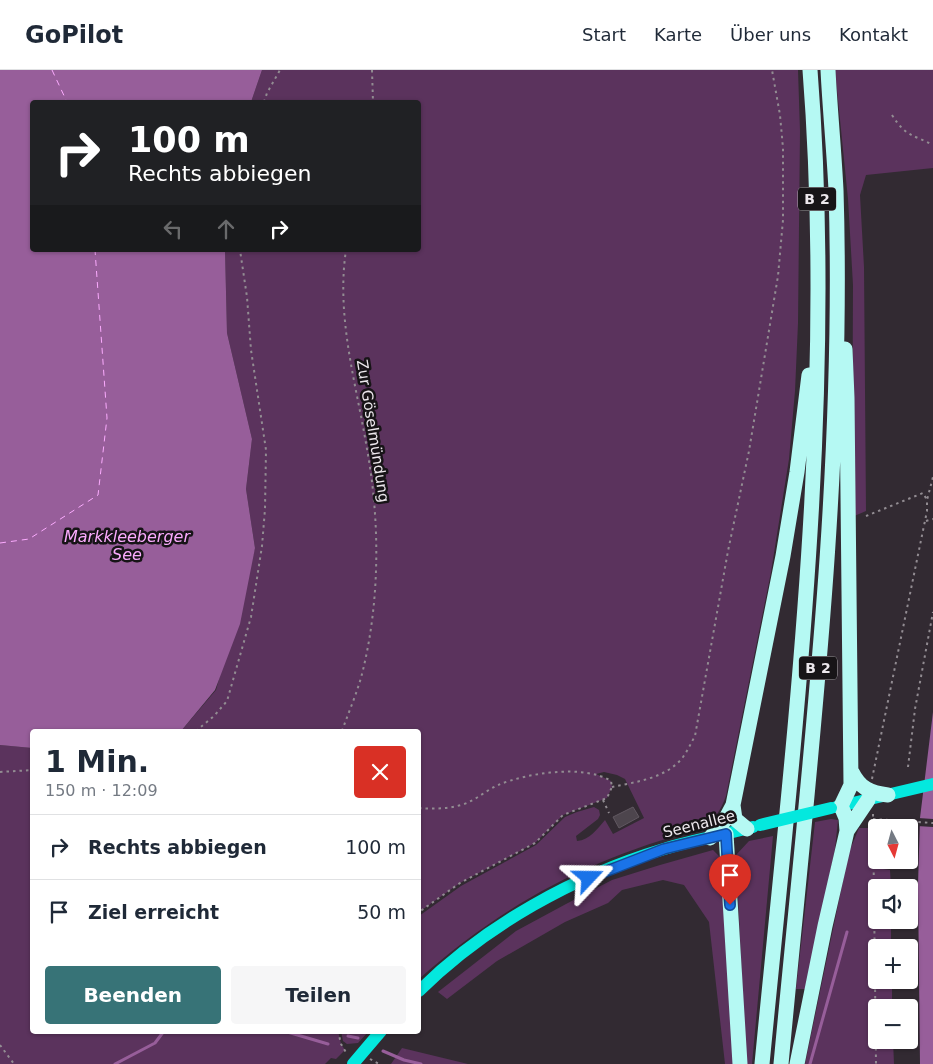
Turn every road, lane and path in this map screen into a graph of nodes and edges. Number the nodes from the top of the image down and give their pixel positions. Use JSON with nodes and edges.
{"nodes":[{"id":1,"x":280,"y":70,"type":"edge"},
{"id":2,"x":372,"y":70,"type":"edge"},
{"id":3,"x":772,"y":70,"type":"edge"},
{"id":4,"x":810,"y":70,"type":"edge"},
{"id":5,"x":828,"y":70,"type":"edge"},
{"id":6,"x":265,"y":100,"type":"edge"},
{"id":7,"x":373,"y":100,"type":"edge"},
{"id":8,"x":892,"y":115,"type":"dead end"},
{"id":9,"x":933,"y":145,"type":"edge"},
{"id":10,"x":240,"y":252,"type":"edge"},
{"id":11,"x":346,"y":252,"type":"edge"},
{"id":12,"x":836,"y":271,"type":"junction"},
{"id":13,"x":818,"y":312,"type":"junction"},
{"id":14,"x":933,"y":477,"type":"edge"},
{"id":15,"x":927,"y":500,"type":"junction"},
{"id":16,"x":866,"y":516,"type":"dead end"},
{"id":17,"x":933,"y":519,"type":"edge"},
{"id":18,"x":925,"y":521,"type":"junction"},
{"id":19,"x":933,"y":612,"type":"edge"},
{"id":20,"x":198,"y":729,"type":"edge"},
{"id":21,"x":343,"y":729,"type":"edge"},
{"id":22,"x":908,"y":767,"type":"dead end"},
{"id":23,"x":30,"y":770,"type":"edge"},
{"id":24,"x":0,"y":772,"type":"edge"},
{"id":25,"x":852,"y":772,"type":"junction"},
{"id":26,"x":933,"y":784,"type":"edge"},
{"id":27,"x":612,"y":787,"type":"junction"},
{"id":28,"x":888,"y":795,"type":"joint"},
{"id":29,"x":871,"y":797,"type":"junction"},
{"id":30,"x":603,"y":800,"type":"junction"},
{"id":31,"x":733,"y":805,"type":"junction"},
{"id":32,"x":836,"y":807,"type":"junction"},
{"id":33,"x":421,"y":808,"type":"edge"},
{"id":34,"x":609,"y":813,"type":"dead end"},
{"id":35,"x":868,"y":818,"type":"dead end"},
{"id":36,"x":873,"y":818,"type":"junction"},
{"id":37,"x":933,"y":823,"type":"edge"},
{"id":38,"x":753,"y":827,"type":"junction"},
{"id":39,"x":847,"y":832,"type":"junction"},
{"id":40,"x":726,"y":834,"type":"junction"},
{"id":41,"x":710,"y":838,"type":"junction"},
{"id":42,"x":421,"y":911,"type":"edge"},
{"id":43,"x":421,"y":989,"type":"edge"},
{"id":44,"x":339,"y":1034,"type":"edge"},
{"id":45,"x":374,"y":1039,"type":"edge"},
{"id":46,"x":0,"y":1045,"type":"edge"},
{"id":47,"x":345,"y":1050,"type":"dead end"},
{"id":48,"x":14,"y":1064,"type":"edge"},
{"id":49,"x":353,"y":1064,"type":"edge"},
{"id":50,"x":740,"y":1064,"type":"edge"},
{"id":51,"x":762,"y":1064,"type":"edge"},
{"id":52,"x":781,"y":1064,"type":"edge"},
{"id":53,"x":796,"y":1064,"type":"edge"},
{"id":54,"x":876,"y":1064,"type":"edge"}],
"edges":[{"from":1,"to":6,"type":"path"},
{"from":2,"to":7,"type":"path"},
{"from":3,"to":27,"type":"path"},
{"from":4,"to":13,"type":"highway","number":"B 2"},
{"from":5,"to":12,"type":"highway","number":"B 2"},
{"from":8,"to":9,"type":"path"},
{"from":10,"to":20,"type":"path"},
{"from":11,"to":21,"type":"path","name":"Zur Göselmündung"},
{"from":12,"to":25,"type":"highway"},
{"from":12,"to":52,"type":"highway","number":"B 2"},
{"from":13,"to":31,"type":"highway"},
{"from":13,"to":51,"type":"highway","number":"B 2"},
{"from":14,"to":15,"type":"path"},
{"from":15,"to":16,"type":"path"},
{"from":15,"to":18,"type":"path"},
{"from":17,"to":18,"type":"path"},
{"from":18,"to":29,"type":"path"},
{"from":19,"to":22,"type":"path"},
{"from":23,"to":24,"type":"path"},
{"from":25,"to":29,"type":"highway"},
{"from":25,"to":32,"type":"highway"},
{"from":26,"to":28,"type":"main road"},
{"from":27,"to":30,"type":"path"},
{"from":27,"to":33,"type":"path"},
{"from":28,"to":29,"type":"highway"},
{"from":29,"to":32,"type":"main road","name":"Seenallee"},
{"from":29,"to":36,"type":"path"},
{"from":29,"to":39,"type":"highway"},
{"from":30,"to":34,"type":"path"},
{"from":30,"to":42,"type":"path"},
{"from":31,"to":38,"type":"highway"},
{"from":31,"to":41,"type":"highway"},
{"from":32,"to":38,"type":"main road","name":"Seenallee","bridge":true},
{"from":32,"to":39,"type":"highway"},
{"from":35,"to":36,"type":"path"},
{"from":36,"to":37,"type":"path"},
{"from":36,"to":54,"type":"path"},
{"from":38,"to":40,"type":"main road","name":"Seenallee"},
{"from":39,"to":53,"type":"highway"},
{"from":40,"to":41,"type":"main road","name":"Seenallee"},
{"from":40,"to":50,"type":"highway"},
{"from":41,"to":43,"type":"main road","name":"Seenallee"},
{"from":44,"to":47,"type":"path"},
{"from":45,"to":49,"type":"main road"},
{"from":46,"to":48,"type":"path"}]}
